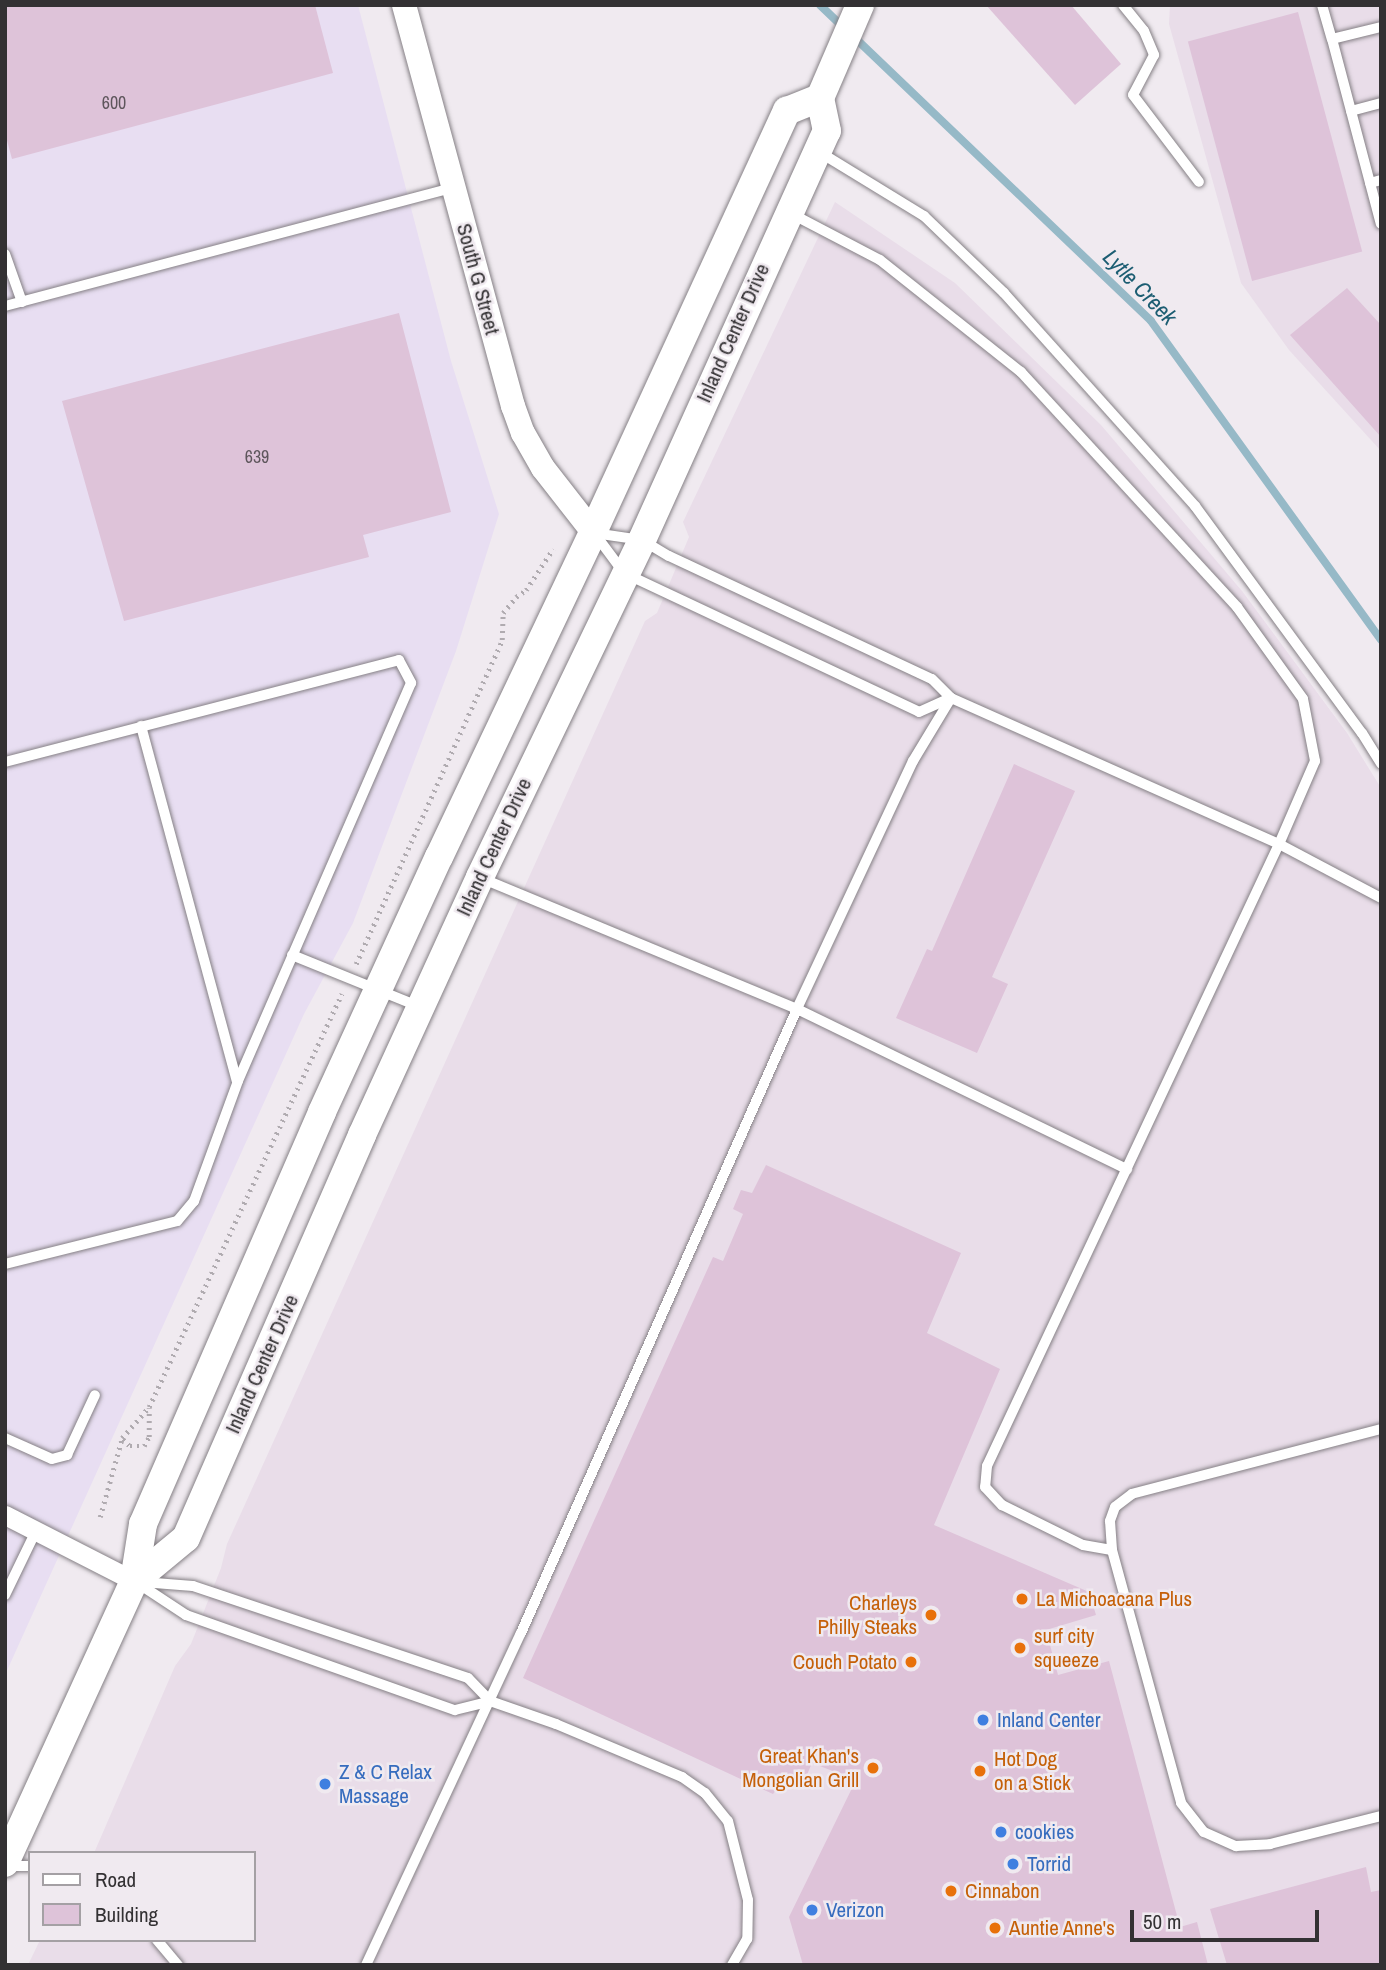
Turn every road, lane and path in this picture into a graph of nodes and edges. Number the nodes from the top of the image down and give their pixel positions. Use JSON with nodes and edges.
{"nodes":[{"id":1,"x":404,"y":5,"type":"edge"},
{"id":2,"x":860,"y":5,"type":"edge"},
{"id":3,"x":1123,"y":5,"type":"edge"},
{"id":4,"x":1322,"y":5,"type":"edge"},
{"id":5,"x":1381,"y":27,"type":"edge"},
{"id":6,"x":1332,"y":39,"type":"junction"},
{"id":7,"x":820,"y":98,"type":"junction"},
{"id":8,"x":1381,"y":103,"type":"edge"},
{"id":9,"x":1351,"y":111,"type":"junction"},
{"id":10,"x":817,"y":151,"type":"junction"},
{"id":11,"x":1376,"y":181,"type":"edge"},
{"id":12,"x":1199,"y":182,"type":"dead end"},
{"id":13,"x":453,"y":188,"type":"junction"},
{"id":14,"x":788,"y":213,"type":"junction"},
{"id":15,"x":1381,"y":224,"type":"edge"},
{"id":16,"x":5,"y":254,"type":"edge"},
{"id":17,"x":22,"y":302,"type":"junction"},
{"id":18,"x":5,"y":306,"type":"edge"},
{"id":19,"x":593,"y":533,"type":"junction"},
{"id":20,"x":642,"y":540,"type":"junction"},
{"id":21,"x":553,"y":549,"type":"dead end"},
{"id":22,"x":624,"y":573,"type":"junction"},
{"id":23,"x":951,"y":698,"type":"junction"},
{"id":24,"x":141,"y":726,"type":"junction"},
{"id":25,"x":5,"y":762,"type":"edge"},
{"id":26,"x":1381,"y":764,"type":"edge"},
{"id":27,"x":1279,"y":844,"type":"junction"},
{"id":28,"x":480,"y":877,"type":"junction"},
{"id":29,"x":1381,"y":898,"type":"edge"},
{"id":30,"x":292,"y":955,"type":"junction"},
{"id":31,"x":349,"y":979,"type":"junction"},
{"id":32,"x":379,"y":989,"type":"junction"},
{"id":33,"x":420,"y":1008,"type":"junction"},
{"id":34,"x":797,"y":1009,"type":"junction"},
{"id":35,"x":238,"y":1081,"type":"junction"},
{"id":36,"x":1127,"y":1169,"type":"junction"},
{"id":37,"x":5,"y":1264,"type":"edge"},
{"id":38,"x":95,"y":1395,"type":"dead end"},
{"id":39,"x":149,"y":1407,"type":"junction"},
{"id":40,"x":1381,"y":1429,"type":"edge"},
{"id":41,"x":5,"y":1438,"type":"edge"},
{"id":42,"x":122,"y":1438,"type":"junction"},
{"id":43,"x":5,"y":1515,"type":"edge"},
{"id":44,"x":100,"y":1517,"type":"dead end"},
{"id":45,"x":36,"y":1531,"type":"junction"},
{"id":46,"x":1112,"y":1550,"type":"junction"},
{"id":47,"x":134,"y":1581,"type":"junction"},
{"id":48,"x":5,"y":1595,"type":"edge"},
{"id":49,"x":490,"y":1701,"type":"junction"},
{"id":50,"x":1381,"y":1816,"type":"edge"},
{"id":51,"x":5,"y":1865,"type":"edge"},
{"id":52,"x":28,"y":1866,"type":"edge"},
{"id":53,"x":159,"y":1942,"type":"edge"},
{"id":54,"x":178,"y":1965,"type":"edge"},
{"id":55,"x":366,"y":1965,"type":"edge"},
{"id":56,"x":732,"y":1965,"type":"edge"}],
"edges":[{"from":1,"to":13,"type":"street","name":"South G Street"},
{"from":2,"to":7,"type":"main road"},
{"from":3,"to":12,"type":"lane"},
{"from":4,"to":6,"type":"lane"},
{"from":5,"to":6,"type":"lane"},
{"from":6,"to":9,"type":"lane"},
{"from":7,"to":10,"type":"main road","name":"Inland Center Drive"},
{"from":7,"to":19,"type":"main road","name":"Inland Center Drive"},
{"from":8,"to":9,"type":"lane"},
{"from":9,"to":11,"type":"lane"},
{"from":10,"to":14,"type":"main road","name":"Inland Center Drive"},
{"from":10,"to":26,"type":"lane"},
{"from":11,"to":15,"type":"lane"},
{"from":13,"to":17,"type":"lane"},
{"from":13,"to":19,"type":"street","name":"South G Street"},
{"from":14,"to":20,"type":"main road","name":"Inland Center Drive"},
{"from":14,"to":27,"type":"lane"},
{"from":16,"to":17,"type":"lane"},
{"from":17,"to":18,"type":"lane"},
{"from":19,"to":20,"type":"lane"},
{"from":19,"to":22,"type":"lane"},
{"from":19,"to":32,"type":"main road","name":"Inland Center Drive"},
{"from":20,"to":22,"type":"main road","name":"Inland Center Drive"},
{"from":20,"to":23,"type":"lane"},
{"from":21,"to":31,"type":"path"},
{"from":22,"to":23,"type":"lane"},
{"from":22,"to":28,"type":"main road","name":"Inland Center Drive"},
{"from":23,"to":27,"type":"lane"},
{"from":23,"to":34,"type":"lane"},
{"from":24,"to":25,"type":"lane"},
{"from":24,"to":30,"type":"lane"},
{"from":24,"to":35,"type":"lane"},
{"from":27,"to":29,"type":"lane"},
{"from":27,"to":36,"type":"lane"},
{"from":28,"to":33,"type":"main road","name":"Inland Center Drive"},
{"from":28,"to":34,"type":"lane"},
{"from":30,"to":31,"type":"lane"},
{"from":30,"to":35,"type":"lane"},
{"from":31,"to":32,"type":"lane"},
{"from":31,"to":39,"type":"path"},
{"from":32,"to":33,"type":"lane"},
{"from":32,"to":47,"type":"main road","name":"Inland Center Drive"},
{"from":33,"to":47,"type":"main road","name":"Inland Center Drive"},
{"from":34,"to":36,"type":"lane"},
{"from":34,"to":49,"type":"lane"},
{"from":35,"to":37,"type":"lane"},
{"from":36,"to":46,"type":"lane"},
{"from":38,"to":41,"type":"lane"},
{"from":39,"to":42,"type":"path"},
{"from":39,"to":42,"type":"path"},
{"from":40,"to":46,"type":"lane"},
{"from":42,"to":44,"type":"path"},
{"from":43,"to":45,"type":"street"},
{"from":45,"to":47,"type":"street"},
{"from":45,"to":48,"type":"lane"},
{"from":46,"to":50,"type":"lane"},
{"from":47,"to":49,"type":"lane"},
{"from":47,"to":49,"type":"lane"},
{"from":47,"to":51,"type":"main road","name":"Inland Center Drive"},
{"from":49,"to":55,"type":"lane"},
{"from":49,"to":56,"type":"lane"},
{"from":51,"to":52,"type":"lane"},
{"from":53,"to":54,"type":"lane"}]}
